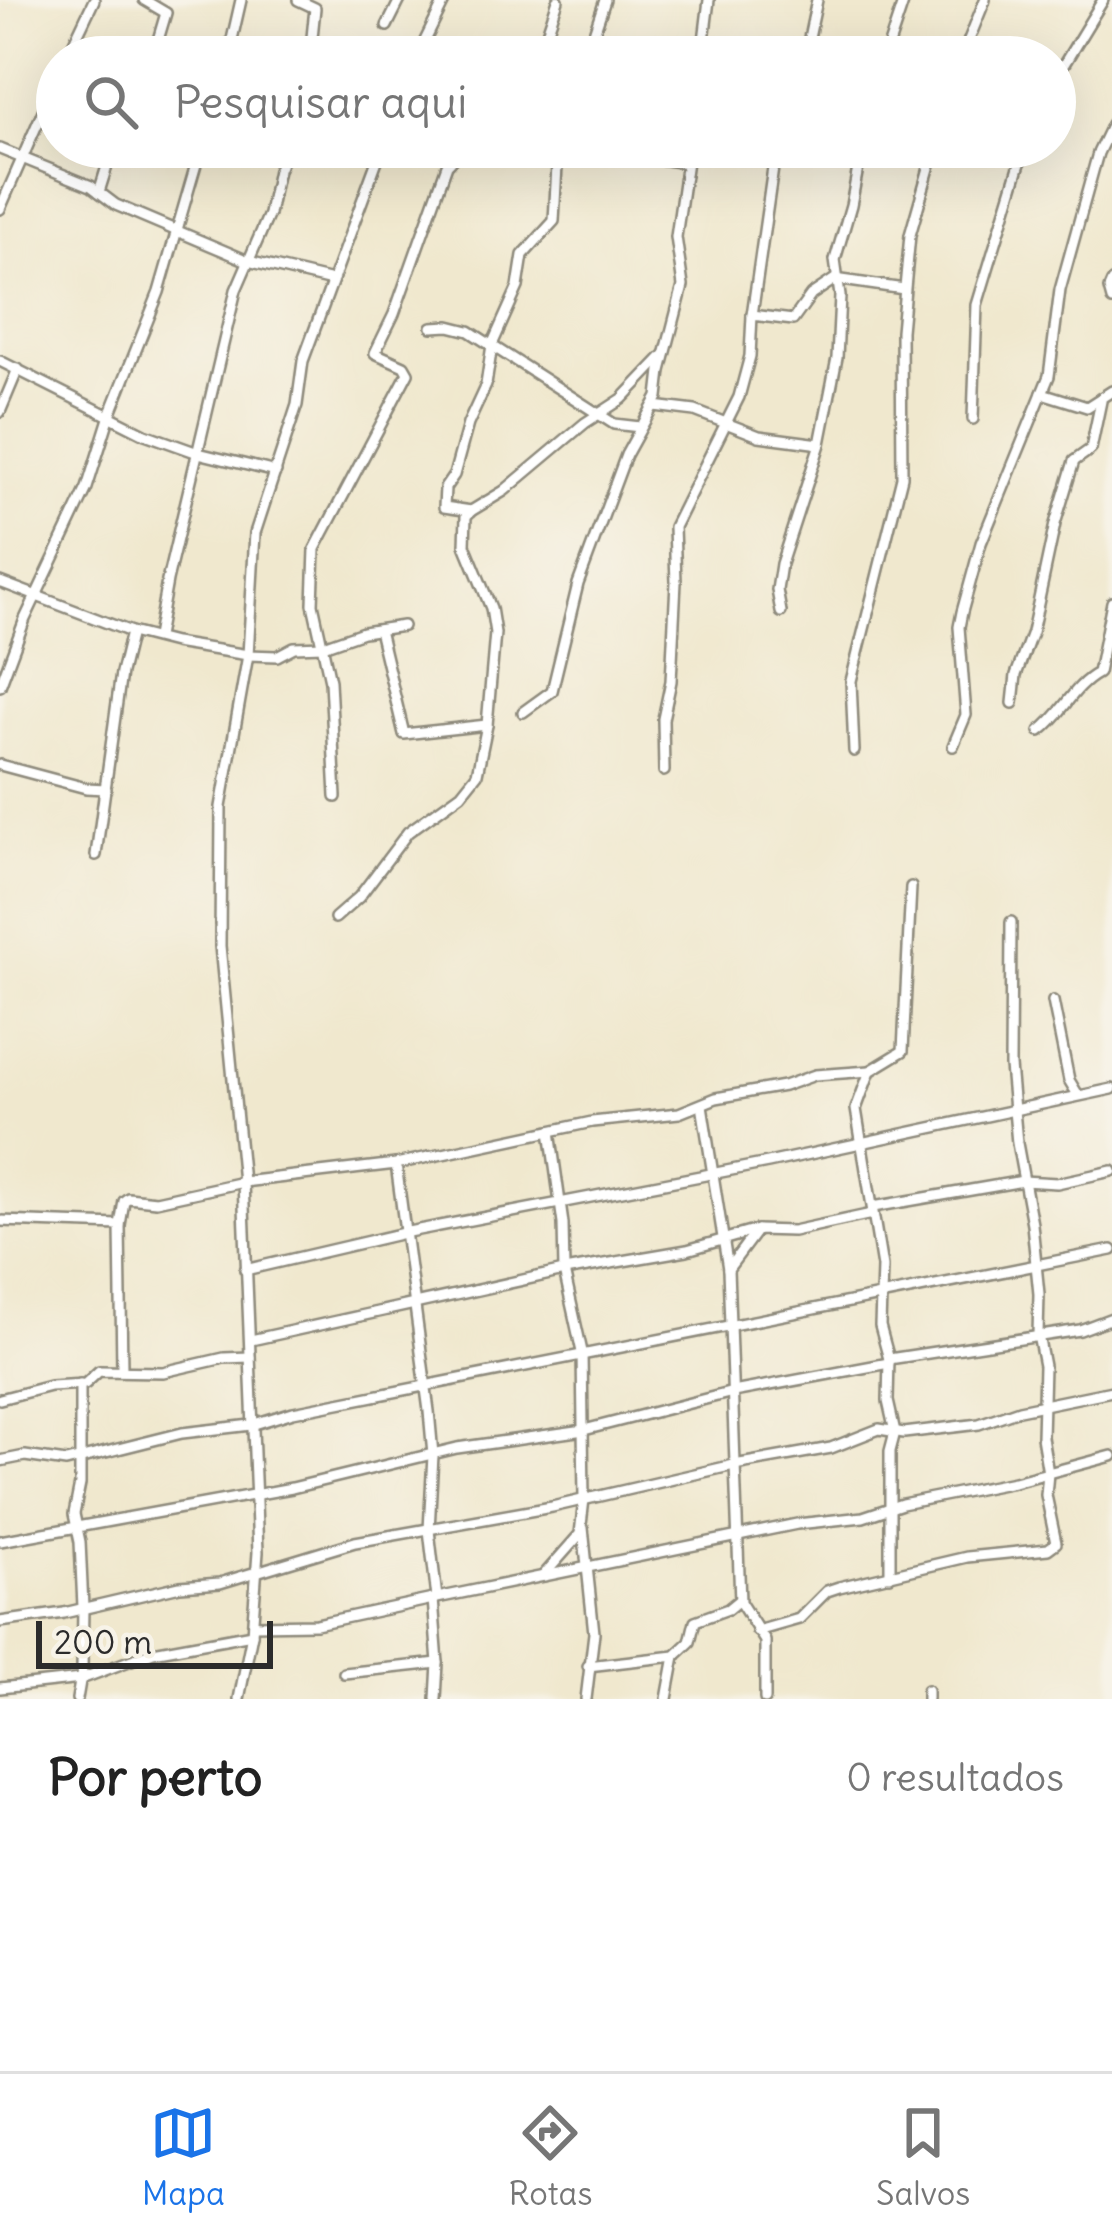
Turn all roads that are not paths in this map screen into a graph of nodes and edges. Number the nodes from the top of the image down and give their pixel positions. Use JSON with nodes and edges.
{"nodes":[{"id":1,"x":94,"y":0,"type":"edge"},
{"id":2,"x":144,"y":0,"type":"edge"},
{"id":3,"x":242,"y":0,"type":"edge"},
{"id":4,"x":298,"y":0,"type":"edge"},
{"id":5,"x":400,"y":0,"type":"edge"},
{"id":6,"x":445,"y":0,"type":"edge"},
{"id":7,"x":558,"y":0,"type":"edge"},
{"id":8,"x":605,"y":0,"type":"edge"},
{"id":9,"x":709,"y":0,"type":"edge"},
{"id":10,"x":817,"y":0,"type":"edge"},
{"id":11,"x":904,"y":0,"type":"edge"},
{"id":12,"x":986,"y":0,"type":"edge"},
{"id":13,"x":1103,"y":0,"type":"edge"},
{"id":14,"x":387,"y":26,"type":"dead end"},
{"id":15,"x":77,"y":36,"type":"edge"},
{"id":16,"x":163,"y":36,"type":"edge"},
{"id":17,"x":233,"y":36,"type":"edge"},
{"id":18,"x":314,"y":36,"type":"edge"},
{"id":19,"x":427,"y":36,"type":"edge"},
{"id":20,"x":546,"y":36,"type":"edge"},
{"id":21,"x":593,"y":36,"type":"edge"},
{"id":22,"x":705,"y":36,"type":"edge"},
{"id":23,"x":809,"y":36,"type":"edge"},
{"id":24,"x":892,"y":36,"type":"edge"},
{"id":25,"x":971,"y":36,"type":"edge"},
{"id":26,"x":1076,"y":44,"type":"edge"},
{"id":27,"x":1112,"y":124,"type":"edge"},
{"id":28,"x":36,"y":127,"type":"edge"},
{"id":29,"x":0,"y":149,"type":"edge"},
{"id":30,"x":22,"y":159,"type":"junction"},
{"id":31,"x":36,"y":165,"type":"edge"},
{"id":32,"x":43,"y":168,"type":"edge"},
{"id":33,"x":106,"y":168,"type":"edge"},
{"id":34,"x":194,"y":168,"type":"edge"},
{"id":35,"x":279,"y":168,"type":"edge"},
{"id":36,"x":374,"y":168,"type":"edge"},
{"id":37,"x":446,"y":168,"type":"edge"},
{"id":38,"x":557,"y":168,"type":"edge"},
{"id":39,"x":685,"y":168,"type":"edge"},
{"id":40,"x":774,"y":168,"type":"edge"},
{"id":41,"x":858,"y":168,"type":"edge"},
{"id":42,"x":928,"y":168,"type":"edge"},
{"id":43,"x":1019,"y":168,"type":"edge"},
{"id":44,"x":99,"y":192,"type":"junction"},
{"id":45,"x":0,"y":209,"type":"edge"},
{"id":46,"x":174,"y":230,"type":"junction"},
{"id":47,"x":248,"y":261,"type":"junction"},
{"id":48,"x":835,"y":279,"type":"junction"},
{"id":49,"x":332,"y":281,"type":"junction"},
{"id":50,"x":1112,"y":282,"type":"edge"},
{"id":51,"x":904,"y":290,"type":"junction"},
{"id":52,"x":1112,"y":300,"type":"edge"},
{"id":53,"x":752,"y":315,"type":"junction"},
{"id":54,"x":432,"y":328,"type":"dead end"},
{"id":55,"x":492,"y":345,"type":"junction"},
{"id":56,"x":664,"y":354,"type":"junction"},
{"id":57,"x":0,"y":361,"type":"edge"},
{"id":58,"x":18,"y":369,"type":"junction"},
{"id":59,"x":1042,"y":393,"type":"junction"},
{"id":60,"x":1107,"y":399,"type":"edge"},
{"id":61,"x":654,"y":406,"type":"junction"},
{"id":62,"x":0,"y":412,"type":"edge"},
{"id":63,"x":599,"y":414,"type":"junction"},
{"id":64,"x":110,"y":415,"type":"junction"},
{"id":65,"x":974,"y":419,"type":"dead end"},
{"id":66,"x":729,"y":422,"type":"junction"},
{"id":67,"x":640,"y":427,"type":"junction"},
{"id":68,"x":820,"y":444,"type":"junction"},
{"id":69,"x":198,"y":453,"type":"junction"},
{"id":70,"x":276,"y":472,"type":"junction"},
{"id":71,"x":470,"y":511,"type":"junction"},
{"id":72,"x":0,"y":581,"type":"edge"},
{"id":73,"x":38,"y":596,"type":"junction"},
{"id":74,"x":1112,"y":602,"type":"edge"},
{"id":75,"x":781,"y":612,"type":"dead end"},
{"id":76,"x":403,"y":626,"type":"dead end"},
{"id":77,"x":379,"y":630,"type":"junction"},
{"id":78,"x":131,"y":632,"type":"junction"},
{"id":79,"x":158,"y":638,"type":"junction"},
{"id":80,"x":323,"y":646,"type":"junction"},
{"id":81,"x":248,"y":655,"type":"junction"},
{"id":82,"x":0,"y":686,"type":"edge"},
{"id":83,"x":1013,"y":703,"type":"dead end"},
{"id":84,"x":523,"y":712,"type":"dead end"},
{"id":85,"x":488,"y":725,"type":"junction"},
{"id":86,"x":1040,"y":731,"type":"dead end"},
{"id":87,"x":953,"y":746,"type":"dead end"},
{"id":88,"x":854,"y":751,"type":"dead end"},
{"id":89,"x":0,"y":765,"type":"edge"},
{"id":90,"x":664,"y":771,"type":"dead end"},
{"id":91,"x":106,"y":789,"type":"junction"},
{"id":92,"x":336,"y":797,"type":"dead end"},
{"id":93,"x":96,"y":855,"type":"dead end"},
{"id":94,"x":911,"y":886,"type":"dead end"},
{"id":95,"x":335,"y":918,"type":"dead end"},
{"id":96,"x":1011,"y":922,"type":"dead end"},
{"id":97,"x":1053,"y":1001,"type":"dead end"},
{"id":98,"x":870,"y":1071,"type":"junction"},
{"id":99,"x":1112,"y":1089,"type":"edge"},
{"id":100,"x":1078,"y":1095,"type":"junction"},
{"id":101,"x":702,"y":1105,"type":"junction"},
{"id":102,"x":1016,"y":1110,"type":"junction"},
{"id":103,"x":550,"y":1131,"type":"junction"},
{"id":104,"x":864,"y":1142,"type":"junction"},
{"id":105,"x":396,"y":1164,"type":"junction"},
{"id":106,"x":1112,"y":1171,"type":"edge"},
{"id":107,"x":713,"y":1173,"type":"junction"},
{"id":108,"x":1023,"y":1181,"type":"junction"},
{"id":109,"x":243,"y":1182,"type":"junction"},
{"id":110,"x":560,"y":1204,"type":"junction"},
{"id":111,"x":873,"y":1210,"type":"junction"},
{"id":112,"x":0,"y":1220,"type":"edge"},
{"id":113,"x":120,"y":1225,"type":"junction"},
{"id":114,"x":757,"y":1230,"type":"junction"},
{"id":115,"x":408,"y":1232,"type":"junction"},
{"id":116,"x":725,"y":1239,"type":"junction"},
{"id":117,"x":1112,"y":1250,"type":"edge"},
{"id":118,"x":1035,"y":1266,"type":"junction"},
{"id":119,"x":728,"y":1269,"type":"junction"},
{"id":120,"x":244,"y":1270,"type":"junction"},
{"id":121,"x":565,"y":1271,"type":"junction"},
{"id":122,"x":878,"y":1297,"type":"junction"},
{"id":123,"x":417,"y":1302,"type":"junction"},
{"id":124,"x":1112,"y":1318,"type":"edge"},
{"id":125,"x":730,"y":1327,"type":"junction"},
{"id":126,"x":1038,"y":1335,"type":"junction"},
{"id":127,"x":251,"y":1340,"type":"junction"},
{"id":128,"x":582,"y":1352,"type":"junction"},
{"id":129,"x":250,"y":1357,"type":"junction"},
{"id":130,"x":889,"y":1361,"type":"junction"},
{"id":131,"x":122,"y":1370,"type":"junction"},
{"id":132,"x":80,"y":1384,"type":"junction"},
{"id":133,"x":427,"y":1384,"type":"junction"},
{"id":134,"x":1112,"y":1391,"type":"edge"},
{"id":135,"x":733,"y":1392,"type":"junction"},
{"id":136,"x":0,"y":1400,"type":"edge"},
{"id":137,"x":1041,"y":1408,"type":"junction"},
{"id":138,"x":251,"y":1425,"type":"junction"},
{"id":139,"x":584,"y":1430,"type":"junction"},
{"id":140,"x":895,"y":1432,"type":"junction"},
{"id":141,"x":434,"y":1455,"type":"junction"},
{"id":142,"x":1112,"y":1456,"type":"edge"},
{"id":143,"x":81,"y":1458,"type":"junction"},
{"id":144,"x":0,"y":1461,"type":"edge"},
{"id":145,"x":734,"y":1465,"type":"junction"},
{"id":146,"x":1048,"y":1473,"type":"junction"},
{"id":147,"x":255,"y":1494,"type":"junction"},
{"id":148,"x":584,"y":1499,"type":"junction"},
{"id":149,"x":892,"y":1508,"type":"junction"},
{"id":150,"x":75,"y":1525,"type":"junction"},
{"id":151,"x":583,"y":1528,"type":"junction"},
{"id":152,"x":429,"y":1530,"type":"junction"},
{"id":153,"x":737,"y":1536,"type":"junction"},
{"id":154,"x":0,"y":1541,"type":"edge"},
{"id":155,"x":589,"y":1568,"type":"junction"},
{"id":156,"x":256,"y":1573,"type":"junction"},
{"id":157,"x":890,"y":1576,"type":"junction"},
{"id":158,"x":542,"y":1578,"type":"junction"},
{"id":159,"x":435,"y":1599,"type":"junction"},
{"id":160,"x":740,"y":1600,"type":"junction"},
{"id":161,"x":83,"y":1606,"type":"junction"},
{"id":162,"x":0,"y":1622,"type":"edge"},
{"id":163,"x":252,"y":1629,"type":"junction"},
{"id":164,"x":757,"y":1631,"type":"junction"},
{"id":165,"x":675,"y":1656,"type":"junction"},
{"id":166,"x":438,"y":1663,"type":"junction"},
{"id":167,"x":588,"y":1666,"type":"junction"},
{"id":168,"x":344,"y":1673,"type":"dead end"},
{"id":169,"x":81,"y":1679,"type":"junction"},
{"id":170,"x":0,"y":1688,"type":"edge"},
{"id":171,"x":77,"y":1699,"type":"edge"},
{"id":172,"x":239,"y":1699,"type":"edge"},
{"id":173,"x":436,"y":1699,"type":"edge"},
{"id":174,"x":586,"y":1699,"type":"edge"},
{"id":175,"x":668,"y":1699,"type":"edge"},
{"id":176,"x":765,"y":1699,"type":"edge"}],
"edges":[{"from":1,"to":15,"type":"street"},
{"from":2,"to":16,"type":"street"},
{"from":3,"to":17,"type":"street"},
{"from":4,"to":18,"type":"street"},
{"from":5,"to":14,"type":"street"},
{"from":6,"to":19,"type":"street"},
{"from":7,"to":20,"type":"street"},
{"from":8,"to":21,"type":"street"},
{"from":9,"to":22,"type":"street"},
{"from":10,"to":23,"type":"street"},
{"from":11,"to":24,"type":"street"},
{"from":12,"to":25,"type":"street"},
{"from":13,"to":26,"type":"street"},
{"from":27,"to":59,"type":"street"},
{"from":28,"to":30,"type":"street"},
{"from":29,"to":30,"type":"street"},
{"from":30,"to":31,"type":"street"},
{"from":30,"to":45,"type":"street"},
{"from":32,"to":44,"type":"street"},
{"from":33,"to":44,"type":"street"},
{"from":34,"to":46,"type":"street"},
{"from":35,"to":47,"type":"street"},
{"from":36,"to":49,"type":"street"},
{"from":37,"to":80,"type":"street"},
{"from":38,"to":55,"type":"street"},
{"from":39,"to":56,"type":"street"},
{"from":40,"to":53,"type":"street"},
{"from":41,"to":48,"type":"street"},
{"from":42,"to":51,"type":"street"},
{"from":43,"to":65,"type":"street"},
{"from":44,"to":46,"type":"street"},
{"from":46,"to":47,"type":"street"},
{"from":46,"to":64,"type":"street"},
{"from":47,"to":49,"type":"street"},
{"from":47,"to":69,"type":"street"},
{"from":48,"to":51,"type":"street"},
{"from":48,"to":53,"type":"street"},
{"from":48,"to":68,"type":"street"},
{"from":49,"to":70,"type":"street"},
{"from":50,"to":52,"type":"street"},
{"from":51,"to":88,"type":"street"},
{"from":53,"to":66,"type":"street"},
{"from":54,"to":55,"type":"street"},
{"from":55,"to":63,"type":"street"},
{"from":55,"to":71,"type":"street"},
{"from":56,"to":61,"type":"street"},
{"from":56,"to":63,"type":"street"},
{"from":57,"to":58,"type":"street"},
{"from":58,"to":62,"type":"street"},
{"from":58,"to":64,"type":"street"},
{"from":59,"to":60,"type":"street"},
{"from":59,"to":87,"type":"street"},
{"from":60,"to":83,"type":"street"},
{"from":61,"to":66,"type":"street"},
{"from":61,"to":67,"type":"street"},
{"from":63,"to":67,"type":"street"},
{"from":63,"to":71,"type":"street"},
{"from":64,"to":69,"type":"street"},
{"from":64,"to":73,"type":"street"},
{"from":66,"to":68,"type":"street"},
{"from":66,"to":90,"type":"street"},
{"from":67,"to":84,"type":"street"},
{"from":68,"to":75,"type":"street"},
{"from":69,"to":70,"type":"street"},
{"from":69,"to":79,"type":"street"},
{"from":70,"to":81,"type":"street"},
{"from":71,"to":85,"type":"street"},
{"from":72,"to":73,"type":"street"},
{"from":73,"to":78,"type":"street"},
{"from":73,"to":82,"type":"street"},
{"from":74,"to":86,"type":"street"},
{"from":76,"to":77,"type":"street"},
{"from":77,"to":80,"type":"street"},
{"from":77,"to":85,"type":"street"},
{"from":78,"to":79,"type":"street"},
{"from":78,"to":91,"type":"street"},
{"from":79,"to":81,"type":"street"},
{"from":80,"to":81,"type":"street"},
{"from":80,"to":92,"type":"street"},
{"from":81,"to":109,"type":"street"},
{"from":85,"to":95,"type":"street"},
{"from":89,"to":91,"type":"street"},
{"from":91,"to":93,"type":"street"},
{"from":94,"to":98,"type":"street"},
{"from":96,"to":102,"type":"street"},
{"from":97,"to":100,"type":"street"},
{"from":98,"to":101,"type":"street"},
{"from":98,"to":104,"type":"street"},
{"from":99,"to":100,"type":"street"},
{"from":100,"to":102,"type":"street"},
{"from":101,"to":103,"type":"street"},
{"from":101,"to":107,"type":"street"},
{"from":102,"to":104,"type":"street"},
{"from":102,"to":108,"type":"street"},
{"from":103,"to":105,"type":"street"},
{"from":103,"to":110,"type":"street"},
{"from":104,"to":107,"type":"street"},
{"from":104,"to":111,"type":"street"},
{"from":105,"to":109,"type":"street"},
{"from":105,"to":115,"type":"street"},
{"from":106,"to":108,"type":"street"},
{"from":107,"to":110,"type":"street"},
{"from":107,"to":116,"type":"street"},
{"from":108,"to":111,"type":"street"},
{"from":108,"to":118,"type":"street"},
{"from":109,"to":113,"type":"street"},
{"from":109,"to":120,"type":"street"},
{"from":110,"to":115,"type":"street"},
{"from":110,"to":121,"type":"street"},
{"from":111,"to":114,"type":"street"},
{"from":111,"to":122,"type":"street"},
{"from":112,"to":113,"type":"street"},
{"from":113,"to":131,"type":"street"},
{"from":114,"to":116,"type":"street"},
{"from":114,"to":119,"type":"street"},
{"from":115,"to":120,"type":"street"},
{"from":115,"to":123,"type":"street"},
{"from":116,"to":119,"type":"street"},
{"from":116,"to":121,"type":"street"},
{"from":117,"to":118,"type":"street"},
{"from":118,"to":122,"type":"street"},
{"from":118,"to":126,"type":"street"},
{"from":119,"to":125,"type":"street"},
{"from":120,"to":127,"type":"street"},
{"from":121,"to":123,"type":"street"},
{"from":121,"to":128,"type":"street"},
{"from":122,"to":125,"type":"street"},
{"from":122,"to":130,"type":"street"},
{"from":123,"to":127,"type":"street"},
{"from":123,"to":133,"type":"street"},
{"from":124,"to":126,"type":"street"},
{"from":125,"to":128,"type":"street"},
{"from":125,"to":135,"type":"street"},
{"from":126,"to":130,"type":"street"},
{"from":126,"to":137,"type":"street"},
{"from":127,"to":129,"type":"street"},
{"from":128,"to":133,"type":"street"},
{"from":128,"to":139,"type":"street"},
{"from":129,"to":131,"type":"street"},
{"from":129,"to":138,"type":"street"},
{"from":130,"to":135,"type":"street"},
{"from":130,"to":140,"type":"street"},
{"from":131,"to":132,"type":"street"},
{"from":132,"to":136,"type":"street"},
{"from":132,"to":143,"type":"street"},
{"from":133,"to":138,"type":"street"},
{"from":133,"to":141,"type":"street"},
{"from":134,"to":137,"type":"street"},
{"from":135,"to":139,"type":"street"},
{"from":135,"to":145,"type":"street"},
{"from":137,"to":140,"type":"street"},
{"from":137,"to":146,"type":"street"},
{"from":138,"to":143,"type":"street"},
{"from":138,"to":147,"type":"street"},
{"from":139,"to":141,"type":"street"},
{"from":139,"to":148,"type":"street"},
{"from":140,"to":145,"type":"street"},
{"from":140,"to":149,"type":"street"},
{"from":141,"to":147,"type":"street"},
{"from":141,"to":152,"type":"street"},
{"from":142,"to":146,"type":"street"},
{"from":143,"to":144,"type":"street"},
{"from":143,"to":150,"type":"street"},
{"from":145,"to":148,"type":"street"},
{"from":145,"to":153,"type":"street"},
{"from":146,"to":149,"type":"street"},
{"from":146,"to":157,"type":"street"},
{"from":147,"to":150,"type":"street"},
{"from":147,"to":156,"type":"street"},
{"from":148,"to":151,"type":"street"},
{"from":148,"to":152,"type":"street"},
{"from":149,"to":153,"type":"street"},
{"from":149,"to":157,"type":"street"},
{"from":150,"to":154,"type":"street"},
{"from":150,"to":161,"type":"street"},
{"from":151,"to":155,"type":"street"},
{"from":151,"to":158,"type":"street"},
{"from":152,"to":156,"type":"street"},
{"from":152,"to":159,"type":"street"},
{"from":153,"to":155,"type":"street"},
{"from":153,"to":160,"type":"street"},
{"from":155,"to":158,"type":"street"},
{"from":155,"to":167,"type":"street"},
{"from":156,"to":161,"type":"street"},
{"from":156,"to":163,"type":"street"},
{"from":157,"to":164,"type":"street"},
{"from":158,"to":159,"type":"street"},
{"from":159,"to":163,"type":"street"},
{"from":159,"to":166,"type":"street"},
{"from":160,"to":164,"type":"street"},
{"from":160,"to":165,"type":"street"},
{"from":161,"to":162,"type":"street"},
{"from":161,"to":169,"type":"street"},
{"from":163,"to":169,"type":"street"},
{"from":163,"to":172,"type":"street"},
{"from":164,"to":176,"type":"street"},
{"from":165,"to":167,"type":"street"},
{"from":165,"to":175,"type":"street"},
{"from":166,"to":168,"type":"street"},
{"from":166,"to":173,"type":"street"},
{"from":167,"to":174,"type":"street"},
{"from":169,"to":170,"type":"street"},
{"from":169,"to":171,"type":"street"}]}
